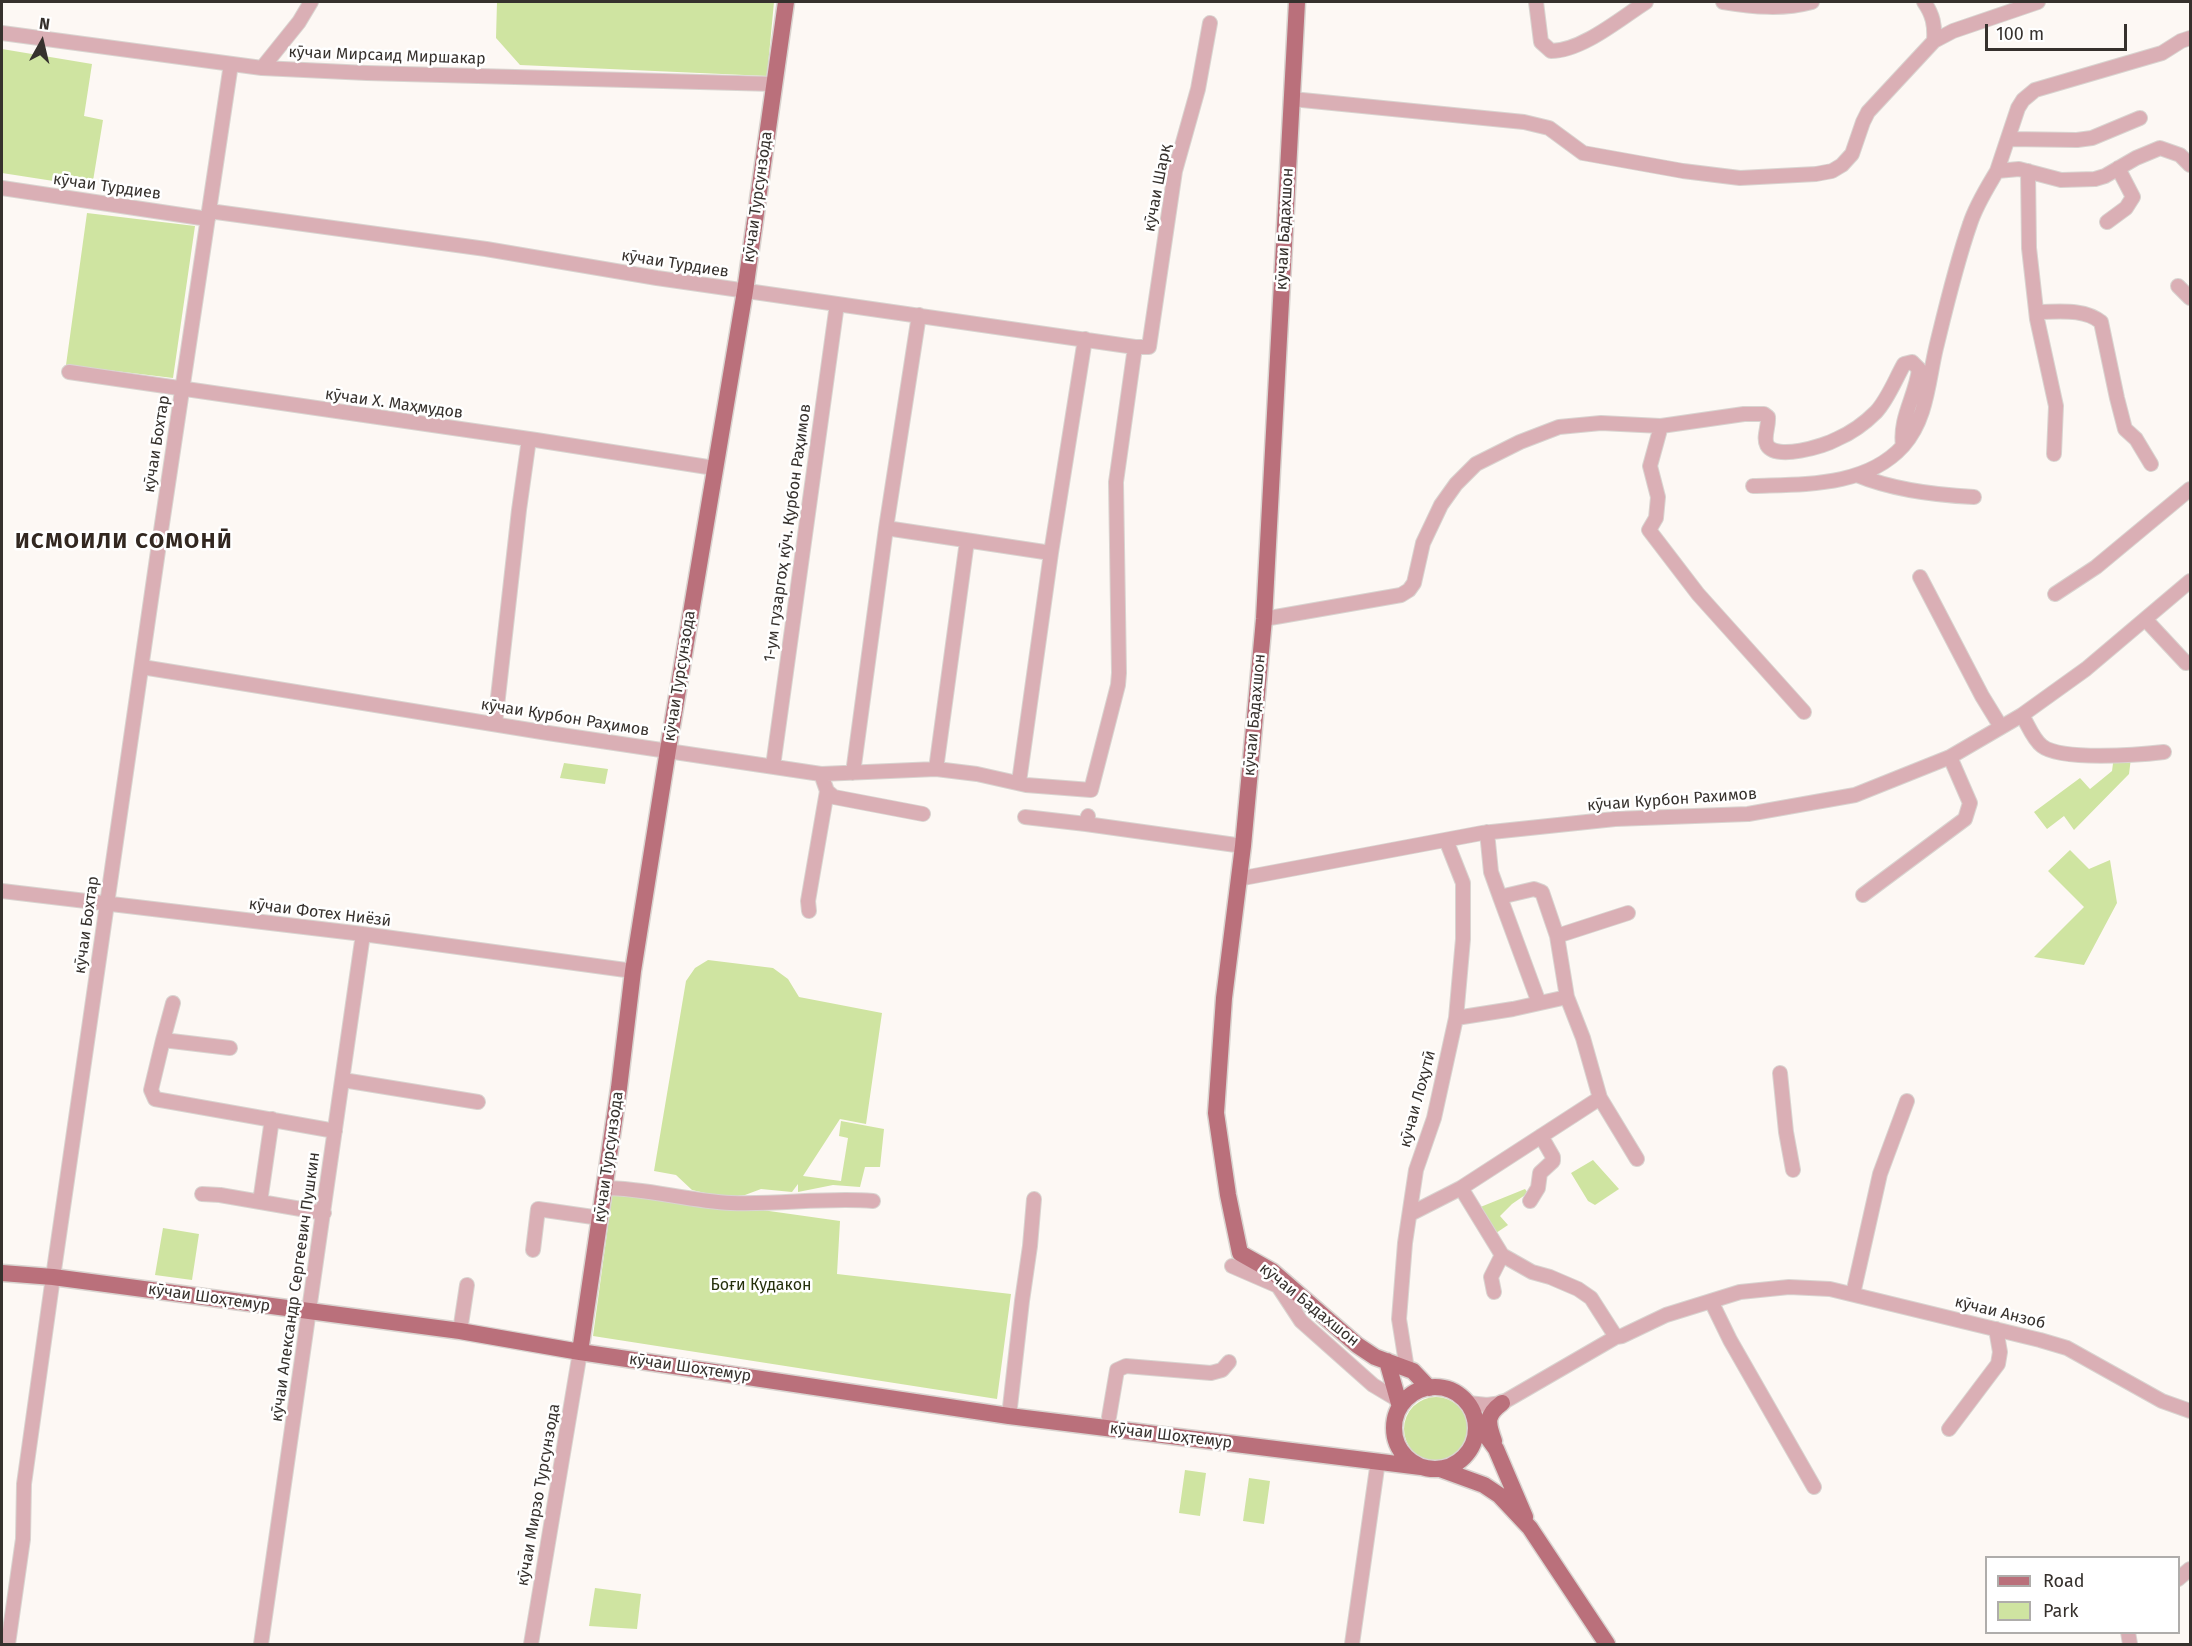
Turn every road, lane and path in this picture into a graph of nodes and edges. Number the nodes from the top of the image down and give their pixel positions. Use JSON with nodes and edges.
{"nodes":[{"id":1,"x":310,"y":2,"type":"edge"},
{"id":2,"x":786,"y":2,"type":"edge"},
{"id":3,"x":1297,"y":2,"type":"edge"},
{"id":4,"x":1536,"y":2,"type":"edge"},
{"id":5,"x":1646,"y":2,"type":"edge"},
{"id":6,"x":1723,"y":2,"type":"edge"},
{"id":7,"x":1812,"y":2,"type":"edge"},
{"id":8,"x":1924,"y":2,"type":"edge"},
{"id":9,"x":2038,"y":2,"type":"edge"},
{"id":10,"x":1209,"y":23,"type":"dead end"},
{"id":11,"x":2,"y":33,"type":"edge"},
{"id":12,"x":2190,"y":38,"type":"edge"},
{"id":13,"x":1934,"y":41,"type":"junction"},
{"id":14,"x":231,"y":64,"type":"junction"},
{"id":15,"x":262,"y":68,"type":"junction"},
{"id":16,"x":774,"y":84,"type":"junction"},
{"id":17,"x":1292,"y":99,"type":"junction"},
{"id":18,"x":2140,"y":118,"type":"dead end"},
{"id":19,"x":2009,"y":139,"type":"junction"},
{"id":20,"x":2190,"y":165,"type":"edge"},
{"id":21,"x":2118,"y":168,"type":"junction"},
{"id":22,"x":1997,"y":171,"type":"junction"},
{"id":23,"x":2028,"y":171,"type":"junction"},
{"id":24,"x":2,"y":188,"type":"edge"},
{"id":25,"x":209,"y":215,"type":"junction"},
{"id":26,"x":2107,"y":222,"type":"dead end"},
{"id":27,"x":2178,"y":286,"type":"dead end"},
{"id":28,"x":745,"y":291,"type":"junction"},
{"id":29,"x":2190,"y":298,"type":"edge"},
{"id":30,"x":837,"y":304,"type":"junction"},
{"id":31,"x":2037,"y":312,"type":"junction"},
{"id":32,"x":919,"y":315,"type":"junction"},
{"id":33,"x":1085,"y":339,"type":"junction"},
{"id":34,"x":1136,"y":347,"type":"junction"},
{"id":35,"x":69,"y":372,"type":"dead end"},
{"id":36,"x":182,"y":389,"type":"junction"},
{"id":37,"x":1661,"y":426,"type":"junction"},
{"id":38,"x":530,"y":439,"type":"junction"},
{"id":39,"x":1903,"y":446,"type":"junction"},
{"id":40,"x":2054,"y":454,"type":"dead end"},
{"id":41,"x":2151,"y":464,"type":"dead end"},
{"id":42,"x":714,"y":468,"type":"junction"},
{"id":43,"x":1857,"y":475,"type":"junction"},
{"id":44,"x":1753,"y":486,"type":"dead end"},
{"id":45,"x":2190,"y":489,"type":"edge"},
{"id":46,"x":1974,"y":497,"type":"dead end"},
{"id":47,"x":886,"y":528,"type":"junction"},
{"id":48,"x":967,"y":541,"type":"junction"},
{"id":49,"x":1051,"y":553,"type":"junction"},
{"id":50,"x":1920,"y":577,"type":"dead end"},
{"id":51,"x":2190,"y":581,"type":"edge"},
{"id":52,"x":2055,"y":594,"type":"dead end"},
{"id":53,"x":1264,"y":619,"type":"junction"},
{"id":54,"x":2145,"y":619,"type":"junction"},
{"id":55,"x":2190,"y":662,"type":"edge"},
{"id":56,"x":142,"y":667,"type":"junction"},
{"id":57,"x":1804,"y":712,"type":"dead end"},
{"id":58,"x":2022,"y":715,"type":"junction"},
{"id":59,"x":495,"y":724,"type":"junction"},
{"id":60,"x":2001,"y":727,"type":"junction"},
{"id":61,"x":668,"y":750,"type":"junction"},
{"id":62,"x":2164,"y":752,"type":"dead end"},
{"id":63,"x":1950,"y":757,"type":"junction"},
{"id":64,"x":773,"y":766,"type":"junction"},
{"id":65,"x":936,"y":769,"type":"junction"},
{"id":66,"x":853,"y":773,"type":"junction"},
{"id":67,"x":821,"y":774,"type":"junction"},
{"id":68,"x":1019,"y":782,"type":"junction"},
{"id":69,"x":827,"y":791,"type":"junction"},
{"id":70,"x":923,"y":814,"type":"dead end"},
{"id":71,"x":1025,"y":816,"type":"dead end"},
{"id":72,"x":1487,"y":832,"type":"junction"},
{"id":73,"x":1446,"y":840,"type":"junction"},
{"id":74,"x":1243,"y":846,"type":"junction"},
{"id":75,"x":1238,"y":879,"type":"junction"},
{"id":76,"x":2,"y":891,"type":"edge"},
{"id":77,"x":1863,"y":895,"type":"dead end"},
{"id":78,"x":1500,"y":897,"type":"junction"},
{"id":79,"x":106,"y":905,"type":"junction"},
{"id":80,"x":809,"y":911,"type":"dead end"},
{"id":81,"x":1628,"y":913,"type":"dead end"},
{"id":82,"x":363,"y":934,"type":"junction"},
{"id":83,"x":1557,"y":936,"type":"junction"},
{"id":84,"x":633,"y":972,"type":"junction"},
{"id":85,"x":1567,"y":996,"type":"junction"},
{"id":86,"x":172,"y":1003,"type":"dead end"},
{"id":87,"x":1539,"y":1003,"type":"junction"},
{"id":88,"x":1455,"y":1018,"type":"junction"},
{"id":89,"x":163,"y":1040,"type":"junction"},
{"id":90,"x":230,"y":1048,"type":"dead end"},
{"id":91,"x":1780,"y":1073,"type":"dead end"},
{"id":92,"x":343,"y":1080,"type":"junction"},
{"id":93,"x":1600,"y":1098,"type":"junction"},
{"id":94,"x":1907,"y":1101,"type":"dead end"},
{"id":95,"x":478,"y":1102,"type":"dead end"},
{"id":96,"x":272,"y":1119,"type":"junction"},
{"id":97,"x":335,"y":1131,"type":"junction"},
{"id":98,"x":1541,"y":1136,"type":"junction"},
{"id":99,"x":1636,"y":1159,"type":"dead end"},
{"id":100,"x":1793,"y":1170,"type":"dead end"},
{"id":101,"x":604,"y":1188,"type":"junction"},
{"id":102,"x":1461,"y":1188,"type":"junction"},
{"id":103,"x":202,"y":1194,"type":"dead end"},
{"id":104,"x":1034,"y":1199,"type":"dead end"},
{"id":105,"x":873,"y":1201,"type":"dead end"},
{"id":106,"x":1530,"y":1201,"type":"dead end"},
{"id":107,"x":260,"y":1202,"type":"junction"},
{"id":108,"x":324,"y":1213,"type":"junction"},
{"id":109,"x":1410,"y":1214,"type":"junction"},
{"id":110,"x":600,"y":1218,"type":"junction"},
{"id":111,"x":533,"y":1250,"type":"dead end"},
{"id":112,"x":1502,"y":1255,"type":"junction"},
{"id":113,"x":1232,"y":1266,"type":"dead end"},
{"id":114,"x":2,"y":1273,"type":"edge"},
{"id":115,"x":53,"y":1277,"type":"junction"},
{"id":116,"x":467,"y":1285,"type":"dead end"},
{"id":117,"x":1494,"y":1292,"type":"dead end"},
{"id":118,"x":1853,"y":1294,"type":"junction"},
{"id":119,"x":1711,"y":1301,"type":"junction"},
{"id":120,"x":309,"y":1312,"type":"junction"},
{"id":121,"x":1996,"y":1329,"type":"junction"},
{"id":122,"x":460,"y":1331,"type":"junction"},
{"id":123,"x":1616,"y":1337,"type":"junction"},
{"id":124,"x":580,"y":1352,"type":"junction"},
{"id":125,"x":1381,"y":1359,"type":"junction"},
{"id":126,"x":1229,"y":1362,"type":"dead end"},
{"id":127,"x":1407,"y":1369,"type":"junction"},
{"id":128,"x":1429,"y":1388,"type":"junction"},
{"id":129,"x":1399,"y":1403,"type":"junction"},
{"id":130,"x":1502,"y":1403,"type":"junction"},
{"id":131,"x":1468,"y":1404,"type":"junction"},
{"id":132,"x":2190,"y":1411,"type":"edge"},
{"id":133,"x":1009,"y":1416,"type":"junction"},
{"id":134,"x":1109,"y":1417,"type":"dead end"},
{"id":135,"x":1475,"y":1420,"type":"junction"},
{"id":136,"x":1949,"y":1428,"type":"dead end"},
{"id":137,"x":1394,"y":1430,"type":"junction"},
{"id":138,"x":1496,"y":1449,"type":"junction"},
{"id":139,"x":1378,"y":1461,"type":"junction"},
{"id":140,"x":1421,"y":1467,"type":"junction"},
{"id":141,"x":1440,"y":1469,"type":"junction"},
{"id":142,"x":1814,"y":1487,"type":"dead end"},
{"id":143,"x":1530,"y":1528,"type":"junction"},
{"id":144,"x":8,"y":1644,"type":"edge"},
{"id":145,"x":261,"y":1644,"type":"edge"},
{"id":146,"x":531,"y":1644,"type":"edge"},
{"id":147,"x":1352,"y":1644,"type":"edge"},
{"id":148,"x":1608,"y":1644,"type":"edge"}],
"edges":[{"from":1,"to":15,"type":"street"},
{"from":2,"to":16,"type":"main road","name":"кӯчаи Турсунзода"},
{"from":3,"to":17,"type":"main road","name":"кӯчаи Бадахшон"},
{"from":4,"to":5,"type":"street"},
{"from":6,"to":7,"type":"street"},
{"from":8,"to":13,"type":"street"},
{"from":9,"to":13,"type":"street"},
{"from":10,"to":34,"type":"street","name":"кӯчаи Шарқ"},
{"from":11,"to":14,"type":"street","name":"кӯчаи Мирсаид Миршакар"},
{"from":12,"to":19,"type":"street"},
{"from":13,"to":17,"type":"street"},
{"from":14,"to":15,"type":"street","name":"кӯчаи Мирсаид Миршакар"},
{"from":14,"to":25,"type":"street","name":"кӯчаи Бохтар"},
{"from":15,"to":16,"type":"street","name":"кӯчаи Мирсаид Миршакар"},
{"from":16,"to":28,"type":"main road","name":"кӯчаи Турсунзода"},
{"from":17,"to":53,"type":"main road","name":"кӯчаи Бадахшон"},
{"from":18,"to":19,"type":"street"},
{"from":19,"to":22,"type":"street"},
{"from":20,"to":21,"type":"street"},
{"from":21,"to":23,"type":"street"},
{"from":21,"to":26,"type":"street"},
{"from":22,"to":23,"type":"street"},
{"from":22,"to":39,"type":"street"},
{"from":23,"to":31,"type":"street"},
{"from":24,"to":25,"type":"street","name":"кӯчаи Турдиев"},
{"from":25,"to":28,"type":"street","name":"кӯчаи Турдиев"},
{"from":25,"to":36,"type":"street","name":"кӯчаи Бохтар"},
{"from":27,"to":29,"type":"street"},
{"from":28,"to":30,"type":"street","name":"кӯчаи Турдиев"},
{"from":28,"to":42,"type":"main road","name":"кӯчаи Турсунзода"},
{"from":30,"to":32,"type":"street","name":"кӯчаи Турдиев"},
{"from":30,"to":64,"type":"street","name":"1-ум гузаргоҳ кӯч. Қурбон Раҳимов"},
{"from":31,"to":40,"type":"street"},
{"from":31,"to":41,"type":"street"},
{"from":32,"to":33,"type":"street","name":"кӯчаи Турдиев"},
{"from":32,"to":47,"type":"street"},
{"from":33,"to":34,"type":"street","name":"кӯчаи Турдиев"},
{"from":33,"to":49,"type":"street"},
{"from":34,"to":68,"type":"street","name":"кӯчаи Қурбон Раҳимов"},
{"from":35,"to":36,"type":"street","name":"кӯчаи Х. Маҳмудов"},
{"from":36,"to":38,"type":"street","name":"кӯчаи Х. Маҳмудов"},
{"from":36,"to":56,"type":"street","name":"кӯчаи Бохтар"},
{"from":37,"to":39,"type":"street"},
{"from":37,"to":53,"type":"street"},
{"from":37,"to":57,"type":"street"},
{"from":38,"to":42,"type":"street","name":"кӯчаи Х. Маҳмудов"},
{"from":38,"to":59,"type":"street"},
{"from":39,"to":43,"type":"street"},
{"from":42,"to":61,"type":"main road","name":"кӯчаи Турсунзода"},
{"from":43,"to":44,"type":"street"},
{"from":43,"to":46,"type":"street"},
{"from":45,"to":52,"type":"street"},
{"from":47,"to":48,"type":"street"},
{"from":47,"to":66,"type":"street"},
{"from":48,"to":49,"type":"street"},
{"from":48,"to":65,"type":"street"},
{"from":49,"to":68,"type":"street"},
{"from":50,"to":60,"type":"street"},
{"from":51,"to":54,"type":"street","name":"кӯчаи Курбон Рахимов"},
{"from":53,"to":74,"type":"main road","name":"кӯчаи Бадахшон"},
{"from":54,"to":55,"type":"street"},
{"from":54,"to":58,"type":"street","name":"кӯчаи Курбон Рахимов"},
{"from":56,"to":59,"type":"street","name":"кӯчаи Қурбон Раҳимов"},
{"from":56,"to":79,"type":"street","name":"кӯчаи Бохтар"},
{"from":58,"to":60,"type":"street","name":"кӯчаи Курбон Рахимов"},
{"from":58,"to":62,"type":"street"},
{"from":59,"to":61,"type":"street","name":"кӯчаи Қурбон Раҳимов"},
{"from":60,"to":63,"type":"street","name":"кӯчаи Курбон Рахимов"},
{"from":61,"to":64,"type":"street","name":"кӯчаи Қурбон Раҳимов"},
{"from":61,"to":84,"type":"main road","name":"кӯчаи Турсунзода"},
{"from":63,"to":72,"type":"street","name":"кӯчаи Курбон Рахимов"},
{"from":63,"to":77,"type":"street"},
{"from":64,"to":67,"type":"street","name":"кӯчаи Қурбон Раҳимов"},
{"from":65,"to":66,"type":"street","name":"кӯчаи Қурбон Раҳимов"},
{"from":65,"to":68,"type":"street","name":"кӯчаи Қурбон Раҳимов"},
{"from":66,"to":67,"type":"street","name":"кӯчаи Қурбон Раҳимов"},
{"from":67,"to":69,"type":"street"},
{"from":69,"to":70,"type":"street"},
{"from":69,"to":80,"type":"street"},
{"from":71,"to":74,"type":"street"},
{"from":72,"to":73,"type":"street","name":"кӯчаи Курбон Рахимов"},
{"from":72,"to":78,"type":"street"},
{"from":73,"to":75,"type":"street","name":"кӯчаи Курбон Рахимов"},
{"from":73,"to":88,"type":"street","name":"кӯчаи Лоҳутӣ"},
{"from":74,"to":75,"type":"main road","name":"кӯчаи Бадахшон"},
{"from":75,"to":125,"type":"main road","name":"кӯчаи Бадахшон"},
{"from":76,"to":79,"type":"street","name":"кӯчаи Фотех Ниёзӣ"},
{"from":78,"to":83,"type":"street"},
{"from":78,"to":87,"type":"street"},
{"from":79,"to":82,"type":"street","name":"кӯчаи Фотех Ниёзӣ"},
{"from":79,"to":115,"type":"street","name":"кӯчаи Бохтар"},
{"from":81,"to":83,"type":"street"},
{"from":82,"to":84,"type":"street","name":"кӯчаи Фотех Ниёзӣ"},
{"from":82,"to":92,"type":"street","name":"кӯчаи Александр Сергеевич Пушкин"},
{"from":83,"to":85,"type":"street"},
{"from":84,"to":101,"type":"main road","name":"кӯчаи Турсунзода"},
{"from":85,"to":87,"type":"street"},
{"from":85,"to":93,"type":"street"},
{"from":86,"to":89,"type":"street"},
{"from":87,"to":88,"type":"street"},
{"from":88,"to":109,"type":"street","name":"кӯчаи Лоҳутӣ"},
{"from":89,"to":90,"type":"street"},
{"from":89,"to":96,"type":"street"},
{"from":91,"to":100,"type":"street"},
{"from":92,"to":95,"type":"street"},
{"from":92,"to":97,"type":"street","name":"кӯчаи Александр Сергеевич Пушкин"},
{"from":93,"to":98,"type":"street"},
{"from":93,"to":99,"type":"street"},
{"from":94,"to":118,"type":"street"},
{"from":96,"to":97,"type":"street"},
{"from":96,"to":107,"type":"street"},
{"from":97,"to":108,"type":"street","name":"кӯчаи Александр Сергеевич Пушкин"},
{"from":98,"to":102,"type":"street"},
{"from":98,"to":106,"type":"street"},
{"from":101,"to":105,"type":"street"},
{"from":101,"to":110,"type":"main road","name":"кӯчаи Турсунзода"},
{"from":102,"to":109,"type":"street"},
{"from":102,"to":112,"type":"street"},
{"from":103,"to":107,"type":"street"},
{"from":104,"to":133,"type":"street"},
{"from":107,"to":108,"type":"street"},
{"from":108,"to":120,"type":"street","name":"кӯчаи Александр Сергеевич Пушкин"},
{"from":109,"to":127,"type":"street","name":"кӯчаи Лоҳутӣ"},
{"from":110,"to":111,"type":"street"},
{"from":110,"to":124,"type":"main road","name":"кӯчаи Турсунзода"},
{"from":112,"to":117,"type":"street"},
{"from":112,"to":123,"type":"street"},
{"from":113,"to":129,"type":"street"},
{"from":114,"to":115,"type":"main road","name":"кӯчаи Шоҳтемур"},
{"from":115,"to":120,"type":"main road","name":"кӯчаи Шоҳтемур"},
{"from":115,"to":144,"type":"street","name":"кӯчаи Бохтар"},
{"from":116,"to":122,"type":"street"},
{"from":118,"to":119,"type":"street","name":"кӯчаи Анзоб"},
{"from":118,"to":121,"type":"street","name":"кӯчаи Анзоб"},
{"from":119,"to":123,"type":"street","name":"кӯчаи Анзоб"},
{"from":119,"to":142,"type":"street"},
{"from":120,"to":122,"type":"main road","name":"кӯчаи Шоҳтемур"},
{"from":120,"to":145,"type":"street","name":"кӯчаи Александр Сергеевич Пушкин"},
{"from":121,"to":132,"type":"street","name":"кӯчаи Анзоб"},
{"from":121,"to":136,"type":"street"},
{"from":122,"to":124,"type":"main road","name":"кӯчаи Шоҳтемур"},
{"from":123,"to":130,"type":"street","name":"кӯчаи Анзоб"},
{"from":124,"to":133,"type":"main road","name":"кӯчаи Шоҳтемур"},
{"from":124,"to":146,"type":"street","name":"кӯчаи Мирзо Турсунзода"},
{"from":125,"to":127,"type":"main road","name":"кӯчаи Бадахшон"},
{"from":125,"to":129,"type":"main road"},
{"from":126,"to":134,"type":"street"},
{"from":127,"to":128,"type":"main road","name":"кӯчаи Бадахшон"},
{"from":128,"to":129,"type":"main road"},
{"from":128,"to":131,"type":"main road"},
{"from":129,"to":137,"type":"main road"},
{"from":130,"to":131,"type":"street"},
{"from":130,"to":138,"type":"main road"},
{"from":131,"to":135,"type":"main road"},
{"from":133,"to":139,"type":"main road","name":"кӯчаи Шоҳтемур"},
{"from":135,"to":138,"type":"main road"},
{"from":135,"to":141,"type":"main road"},
{"from":137,"to":139,"type":"main road"},
{"from":137,"to":140,"type":"main road"},
{"from":138,"to":143,"type":"main road"},
{"from":139,"to":140,"type":"main road","name":"кӯчаи Шоҳтемур"},
{"from":139,"to":147,"type":"street"},
{"from":140,"to":141,"type":"main road"},
{"from":141,"to":143,"type":"main road"},
{"from":143,"to":148,"type":"main road"}]}
